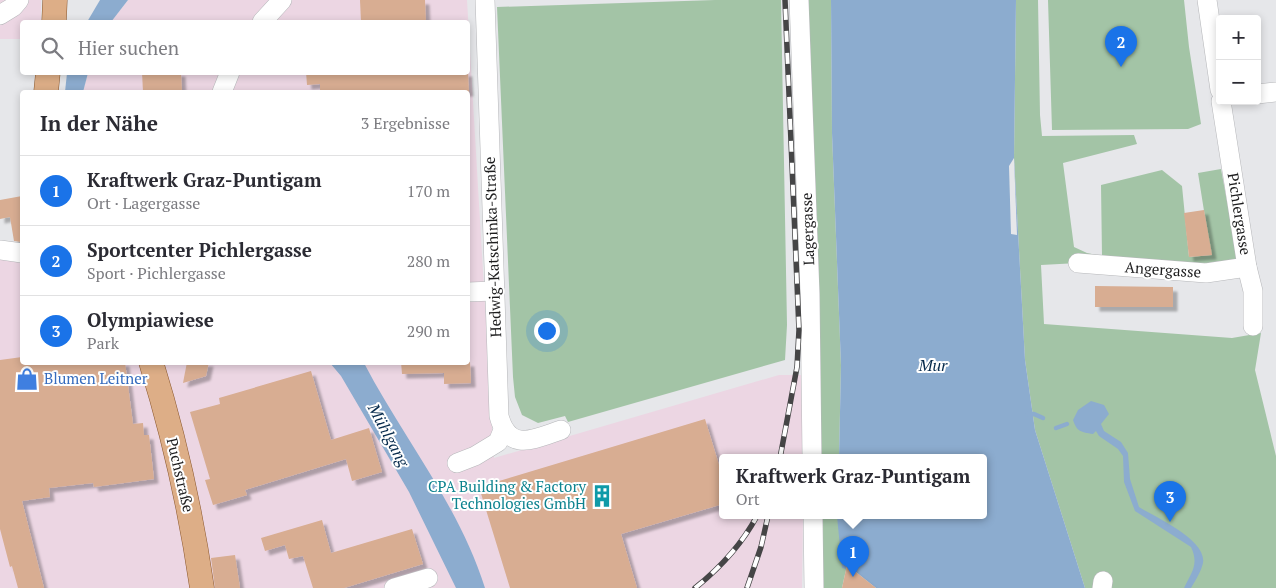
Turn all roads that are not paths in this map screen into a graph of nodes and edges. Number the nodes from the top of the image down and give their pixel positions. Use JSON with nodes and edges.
{"nodes":[{"id":1,"x":19,"y":0,"type":"edge"},
{"id":2,"x":55,"y":0,"type":"edge"},
{"id":3,"x":282,"y":0,"type":"edge"},
{"id":4,"x":485,"y":0,"type":"edge"},
{"id":5,"x":799,"y":0,"type":"edge"},
{"id":6,"x":1207,"y":0,"type":"edge"},
{"id":7,"x":0,"y":15,"type":"edge"},
{"id":8,"x":54,"y":20,"type":"edge"},
{"id":9,"x":264,"y":20,"type":"edge"},
{"id":10,"x":1216,"y":62,"type":"edge"},
{"id":11,"x":48,"y":75,"type":"edge"},
{"id":12,"x":229,"y":75,"type":"edge"},
{"id":13,"x":46,"y":90,"type":"edge"},
{"id":14,"x":223,"y":90,"type":"edge"},
{"id":15,"x":1276,"y":92,"type":"edge"},
{"id":16,"x":1261,"y":94,"type":"edge"},
{"id":17,"x":1223,"y":105,"type":"edge"},
{"id":18,"x":0,"y":250,"type":"edge"},
{"id":19,"x":20,"y":253,"type":"edge"},
{"id":20,"x":1078,"y":263,"type":"dead end"},
{"id":21,"x":1247,"y":267,"type":"junction"},
{"id":22,"x":494,"y":291,"type":"junction"},
{"id":23,"x":470,"y":292,"type":"edge"},
{"id":24,"x":1253,"y":326,"type":"dead end"},
{"id":25,"x":152,"y":365,"type":"edge"},
{"id":26,"x":502,"y":430,"type":"junction"},
{"id":27,"x":562,"y":430,"type":"dead end"},
{"id":28,"x":812,"y":454,"type":"edge"},
{"id":29,"x":457,"y":463,"type":"dead end"},
{"id":30,"x":813,"y":519,"type":"edge"},
{"id":31,"x":428,"y":578,"type":"dead end"},
{"id":32,"x":202,"y":588,"type":"edge"},
{"id":33,"x":394,"y":588,"type":"edge"},
{"id":34,"x":814,"y":588,"type":"edge"}],
"edges":[{"from":1,"to":7,"type":"street"},
{"from":2,"to":8,"type":"main road"},
{"from":3,"to":9,"type":"street"},
{"from":4,"to":22,"type":"street","name":"Hedwig-Katschinka-Straße"},
{"from":5,"to":28,"type":"street","name":"Lagergasse"},
{"from":6,"to":10,"type":"street"},
{"from":11,"to":13,"type":"main road"},
{"from":12,"to":14,"type":"street"},
{"from":15,"to":16,"type":"street"},
{"from":17,"to":21,"type":"street","name":"Pichlergasse"},
{"from":18,"to":19,"type":"street"},
{"from":20,"to":21,"type":"street","name":"Angergasse"},
{"from":21,"to":24,"type":"street","name":"Pichlergasse"},
{"from":22,"to":23,"type":"street"},
{"from":22,"to":26,"type":"street","name":"Hedwig-Katschinka-Straße"},
{"from":25,"to":32,"type":"main road","name":"Puchstraße"},
{"from":26,"to":27,"type":"street"},
{"from":26,"to":29,"type":"street"},
{"from":30,"to":34,"type":"street"},
{"from":31,"to":33,"type":"street"}]}
